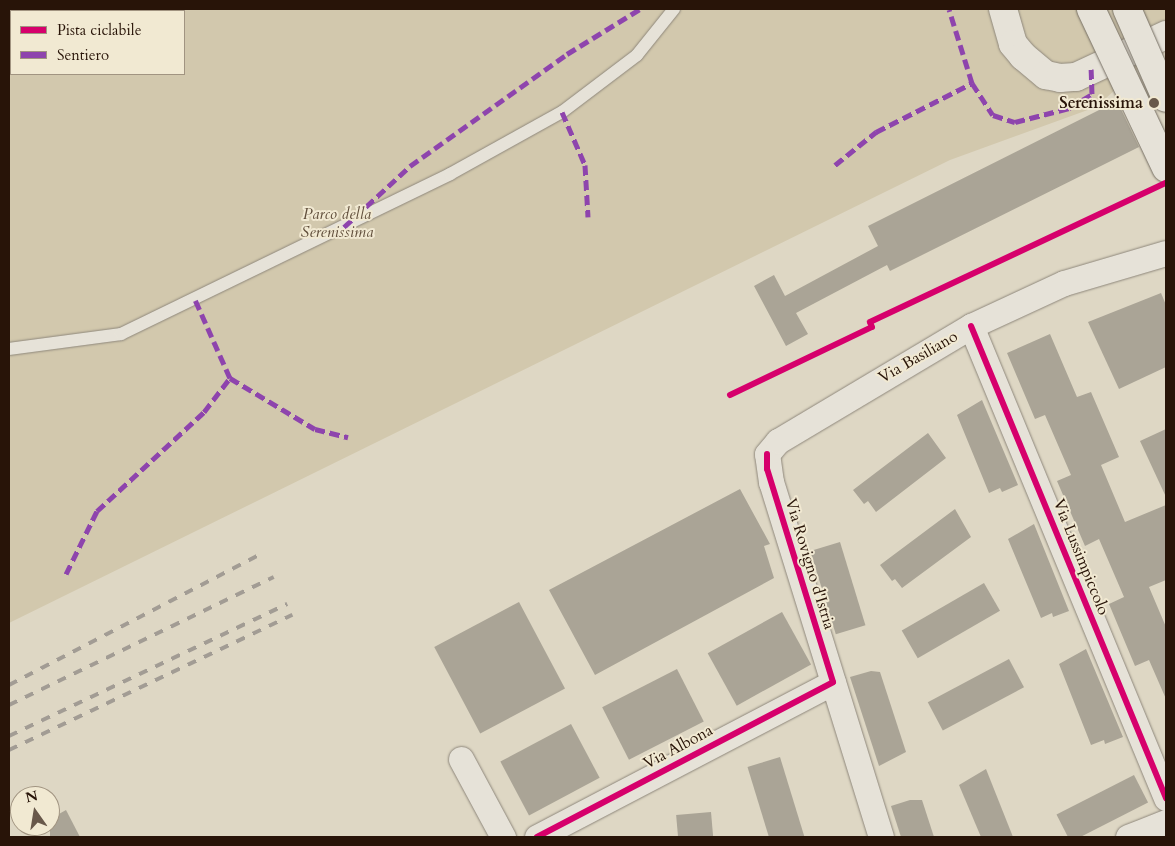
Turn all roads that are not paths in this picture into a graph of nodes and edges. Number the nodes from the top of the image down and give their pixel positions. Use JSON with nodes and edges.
{"nodes":[{"id":1,"x":674,"y":9,"type":"edge"},
{"id":2,"x":1002,"y":9,"type":"edge"},
{"id":3,"x":1091,"y":9,"type":"edge"},
{"id":4,"x":1127,"y":9,"type":"edge"},
{"id":5,"x":1166,"y":35,"type":"edge"},
{"id":6,"x":1166,"y":98,"type":"edge"},
{"id":7,"x":1166,"y":168,"type":"edge"},
{"id":8,"x":1166,"y":253,"type":"edge"},
{"id":9,"x":971,"y":326,"type":"junction"},
{"id":10,"x":9,"y":349,"type":"edge"},
{"id":11,"x":766,"y":454,"type":"joint"},
{"id":12,"x":833,"y":682,"type":"junction"},
{"id":13,"x":461,"y":758,"type":"dead end"},
{"id":14,"x":1166,"y":798,"type":"edge"},
{"id":15,"x":1166,"y":822,"type":"edge"},
{"id":16,"x":503,"y":837,"type":"edge"},
{"id":17,"x":537,"y":837,"type":"edge"},
{"id":18,"x":881,"y":837,"type":"edge"},
{"id":19,"x":1128,"y":837,"type":"edge"}],
"edges":[{"from":1,"to":10,"type":"lane"},
{"from":2,"to":5,"type":"main road"},
{"from":3,"to":7,"type":"main road","bridge":true},
{"from":4,"to":6,"type":"main road","bridge":true},
{"from":8,"to":9,"type":"street","name":"Via Basiliano"},
{"from":9,"to":11,"type":"street","name":"Via Basiliano"},
{"from":9,"to":14,"type":"street","name":"Via Lussimpiccolo"},
{"from":11,"to":12,"type":"street","name":"Via Rovigno d'Istria"},
{"from":12,"to":17,"type":"street","name":"Via Albona"},
{"from":12,"to":18,"type":"street","name":"Via Rovigno d'Istria"},
{"from":13,"to":16,"type":"street"},
{"from":15,"to":19,"type":"street"}]}
